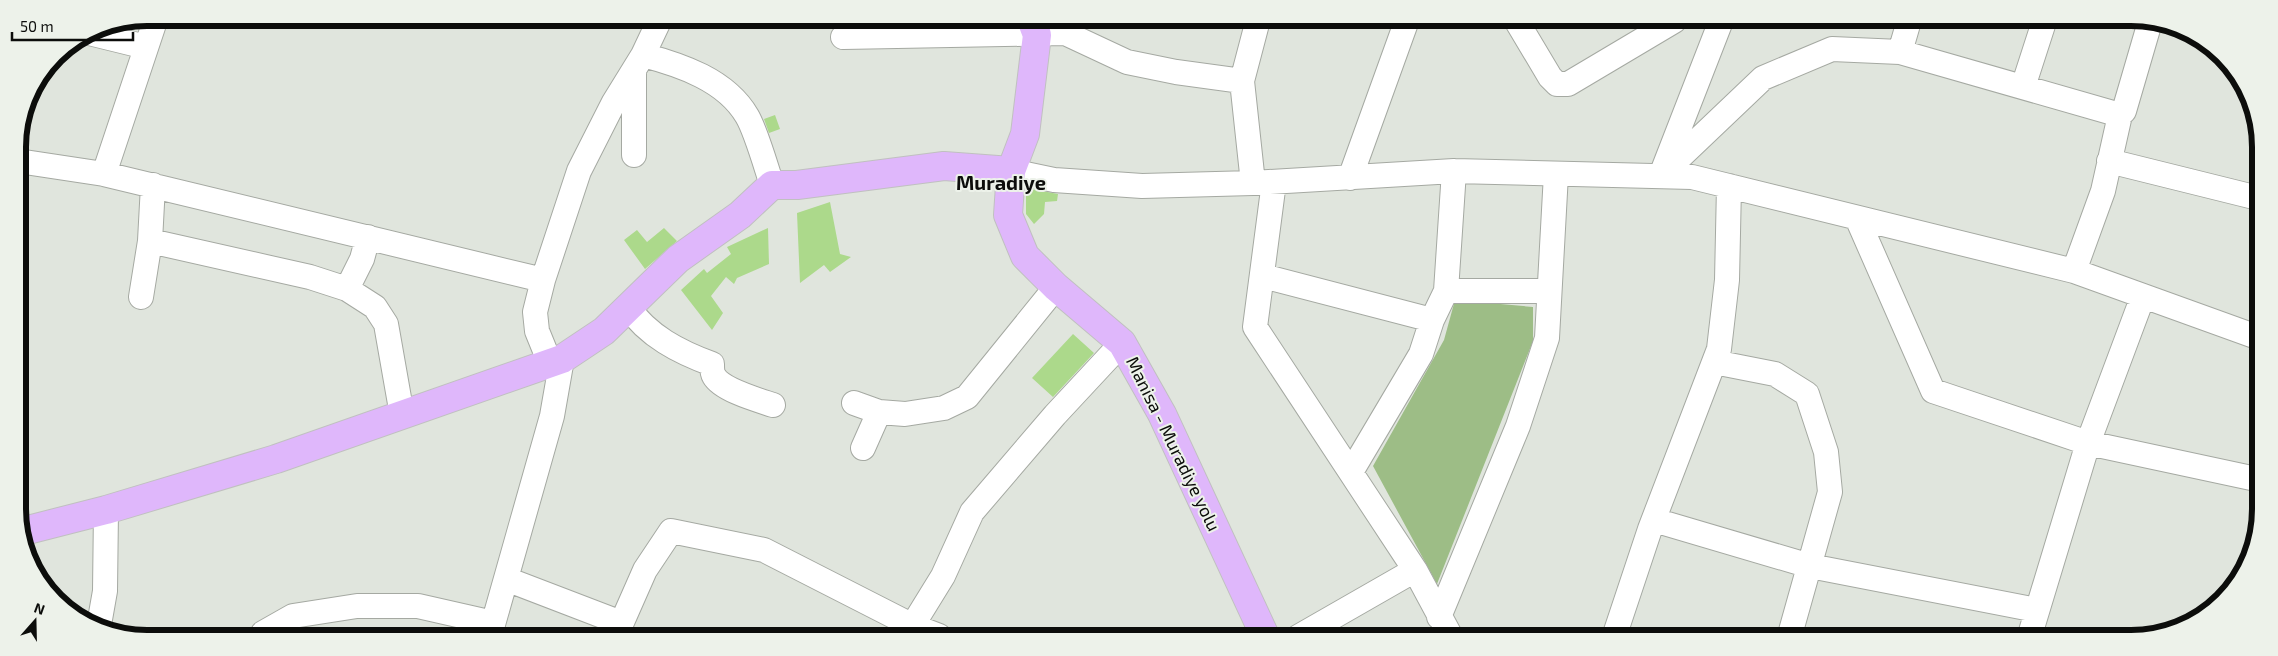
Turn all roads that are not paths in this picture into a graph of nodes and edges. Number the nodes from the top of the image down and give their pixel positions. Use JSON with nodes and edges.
{"nodes":[{"id":1,"x":1256,"y":26,"type":"edge"},
{"id":2,"x":1405,"y":26,"type":"edge"},
{"id":3,"x":1520,"y":26,"type":"edge"},
{"id":4,"x":1665,"y":26,"type":"edge"},
{"id":5,"x":1719,"y":26,"type":"edge"},
{"id":6,"x":1908,"y":26,"type":"edge"},
{"id":7,"x":2043,"y":26,"type":"edge"},
{"id":8,"x":153,"y":27,"type":"edge"},
{"id":9,"x":656,"y":27,"type":"edge"},
{"id":10,"x":1001,"y":27,"type":"edge"},
{"id":11,"x":1040,"y":27,"type":"edge"},
{"id":12,"x":1048,"y":27,"type":"edge"},
{"id":13,"x":2148,"y":27,"type":"edge"},
{"id":14,"x":100,"y":36,"type":"edge"},
{"id":15,"x":844,"y":37,"type":"dead end"},
{"id":16,"x":146,"y":47,"type":"junction"},
{"id":17,"x":1900,"y":52,"type":"junction"},
{"id":18,"x":638,"y":62,"type":"junction"},
{"id":19,"x":1242,"y":81,"type":"junction"},
{"id":20,"x":2023,"y":87,"type":"junction"},
{"id":21,"x":2120,"y":115,"type":"junction"},
{"id":22,"x":634,"y":155,"type":"dead end"},
{"id":23,"x":27,"y":162,"type":"edge"},
{"id":24,"x":2109,"y":162,"type":"junction"},
{"id":25,"x":1011,"y":171,"type":"junction"},
{"id":26,"x":1454,"y":171,"type":"junction"},
{"id":27,"x":104,"y":174,"type":"junction"},
{"id":28,"x":1556,"y":174,"type":"junction"},
{"id":29,"x":1660,"y":176,"type":"junction"},
{"id":30,"x":1350,"y":178,"type":"junction"},
{"id":31,"x":1263,"y":183,"type":"junction"},
{"id":32,"x":153,"y":185,"type":"junction"},
{"id":33,"x":772,"y":185,"type":"junction"},
{"id":34,"x":1729,"y":186,"type":"junction"},
{"id":35,"x":2252,"y":197,"type":"edge"},
{"id":36,"x":1857,"y":218,"type":"junction"},
{"id":37,"x":368,"y":237,"type":"junction"},
{"id":38,"x":150,"y":241,"type":"junction"},
{"id":39,"x":2074,"y":271,"type":"junction"},
{"id":40,"x":1263,"y":276,"type":"junction"},
{"id":41,"x":543,"y":280,"type":"junction"},
{"id":42,"x":1056,"y":287,"type":"junction"},
{"id":43,"x":347,"y":289,"type":"junction"},
{"id":44,"x":1446,"y":291,"type":"junction"},
{"id":45,"x":1549,"y":292,"type":"junction"},
{"id":46,"x":2143,"y":296,"type":"junction"},
{"id":47,"x":141,"y":297,"type":"dead end"},
{"id":48,"x":628,"y":307,"type":"junction"},
{"id":49,"x":1432,"y":320,"type":"junction"},
{"id":50,"x":2252,"y":335,"type":"edge"},
{"id":51,"x":1122,"y":342,"type":"junction"},
{"id":52,"x":556,"y":361,"type":"junction"},
{"id":53,"x":1714,"y":362,"type":"junction"},
{"id":54,"x":854,"y":403,"type":"dead end"},
{"id":55,"x":773,"y":405,"type":"dead end"},
{"id":56,"x":879,"y":412,"type":"junction"},
{"id":57,"x":402,"y":415,"type":"junction"},
{"id":58,"x":2088,"y":443,"type":"junction"},
{"id":59,"x":863,"y":448,"type":"dead end"},
{"id":60,"x":1351,"y":472,"type":"junction"},
{"id":61,"x":2252,"y":478,"type":"edge"},
{"id":62,"x":106,"y":510,"type":"junction"},
{"id":63,"x":1654,"y":520,"type":"junction"},
{"id":64,"x":29,"y":530,"type":"edge"},
{"id":65,"x":1810,"y":566,"type":"junction"},
{"id":66,"x":1415,"y":570,"type":"junction"},
{"id":67,"x":506,"y":579,"type":"junction"},
{"id":68,"x":2037,"y":610,"type":"junction"},
{"id":69,"x":100,"y":620,"type":"edge"},
{"id":70,"x":1445,"y":627,"type":"edge"},
{"id":71,"x":492,"y":629,"type":"edge"},
{"id":72,"x":620,"y":629,"type":"edge"},
{"id":73,"x":1262,"y":629,"type":"edge"},
{"id":74,"x":1310,"y":629,"type":"edge"},
{"id":75,"x":1617,"y":629,"type":"edge"},
{"id":76,"x":1792,"y":629,"type":"edge"},
{"id":77,"x":2032,"y":629,"type":"edge"},
{"id":78,"x":268,"y":630,"type":"edge"},
{"id":79,"x":907,"y":630,"type":"edge"},
{"id":80,"x":910,"y":630,"type":"edge"}],
"edges":[{"from":1,"to":19,"type":"street"},
{"from":2,"to":30,"type":"street"},
{"from":3,"to":4,"type":"street"},
{"from":5,"to":29,"type":"street"},
{"from":6,"to":17,"type":"street"},
{"from":7,"to":20,"type":"street"},
{"from":8,"to":16,"type":"street"},
{"from":9,"to":18,"type":"street"},
{"from":10,"to":15,"type":"street"},
{"from":11,"to":25,"type":"main road","name":"Manisa - Muradiye yolu"},
{"from":12,"to":19,"type":"street"},
{"from":13,"to":21,"type":"street"},
{"from":14,"to":16,"type":"street"},
{"from":16,"to":27,"type":"street"},
{"from":17,"to":20,"type":"street"},
{"from":17,"to":29,"type":"street"},
{"from":18,"to":22,"type":"street"},
{"from":18,"to":33,"type":"street"},
{"from":18,"to":41,"type":"street"},
{"from":19,"to":31,"type":"street"},
{"from":20,"to":21,"type":"street"},
{"from":21,"to":24,"type":"street"},
{"from":23,"to":27,"type":"street"},
{"from":24,"to":35,"type":"street"},
{"from":24,"to":39,"type":"street"},
{"from":25,"to":31,"type":"street"},
{"from":25,"to":33,"type":"main road"},
{"from":25,"to":42,"type":"main road","name":"Manisa - Muradiye yolu"},
{"from":26,"to":28,"type":"street"},
{"from":26,"to":30,"type":"street"},
{"from":26,"to":44,"type":"street"},
{"from":27,"to":32,"type":"street"},
{"from":28,"to":29,"type":"street"},
{"from":28,"to":45,"type":"street"},
{"from":29,"to":34,"type":"street"},
{"from":30,"to":31,"type":"street"},
{"from":31,"to":40,"type":"street"},
{"from":32,"to":37,"type":"street"},
{"from":32,"to":38,"type":"street"},
{"from":33,"to":48,"type":"main road"},
{"from":34,"to":36,"type":"street"},
{"from":34,"to":53,"type":"street"},
{"from":36,"to":39,"type":"street"},
{"from":36,"to":58,"type":"street"},
{"from":37,"to":41,"type":"street"},
{"from":37,"to":43,"type":"street"},
{"from":38,"to":43,"type":"street"},
{"from":38,"to":47,"type":"street"},
{"from":39,"to":46,"type":"street"},
{"from":40,"to":49,"type":"street"},
{"from":40,"to":60,"type":"street"},
{"from":41,"to":52,"type":"street"},
{"from":42,"to":51,"type":"main road","name":"Manisa - Muradiye yolu"},
{"from":42,"to":56,"type":"street"},
{"from":43,"to":57,"type":"street"},
{"from":44,"to":45,"type":"street"},
{"from":44,"to":49,"type":"street"},
{"from":45,"to":70,"type":"street"},
{"from":46,"to":50,"type":"street"},
{"from":46,"to":58,"type":"street"},
{"from":48,"to":52,"type":"main road"},
{"from":48,"to":55,"type":"street"},
{"from":49,"to":60,"type":"street"},
{"from":51,"to":73,"type":"main road","name":"Manisa - Muradiye yolu"},
{"from":51,"to":80,"type":"street"},
{"from":52,"to":57,"type":"main road"},
{"from":52,"to":67,"type":"street"},
{"from":53,"to":63,"type":"street"},
{"from":53,"to":65,"type":"street"},
{"from":54,"to":56,"type":"street"},
{"from":56,"to":59,"type":"street"},
{"from":57,"to":62,"type":"main road"},
{"from":58,"to":61,"type":"street"},
{"from":58,"to":68,"type":"street"},
{"from":60,"to":66,"type":"street"},
{"from":62,"to":64,"type":"main road"},
{"from":62,"to":69,"type":"street"},
{"from":63,"to":65,"type":"street"},
{"from":63,"to":75,"type":"street"},
{"from":65,"to":68,"type":"street"},
{"from":65,"to":76,"type":"street"},
{"from":66,"to":70,"type":"street"},
{"from":66,"to":74,"type":"street"},
{"from":67,"to":71,"type":"street"},
{"from":67,"to":72,"type":"street"},
{"from":68,"to":77,"type":"street"},
{"from":71,"to":78,"type":"street"},
{"from":72,"to":79,"type":"street"}]}
